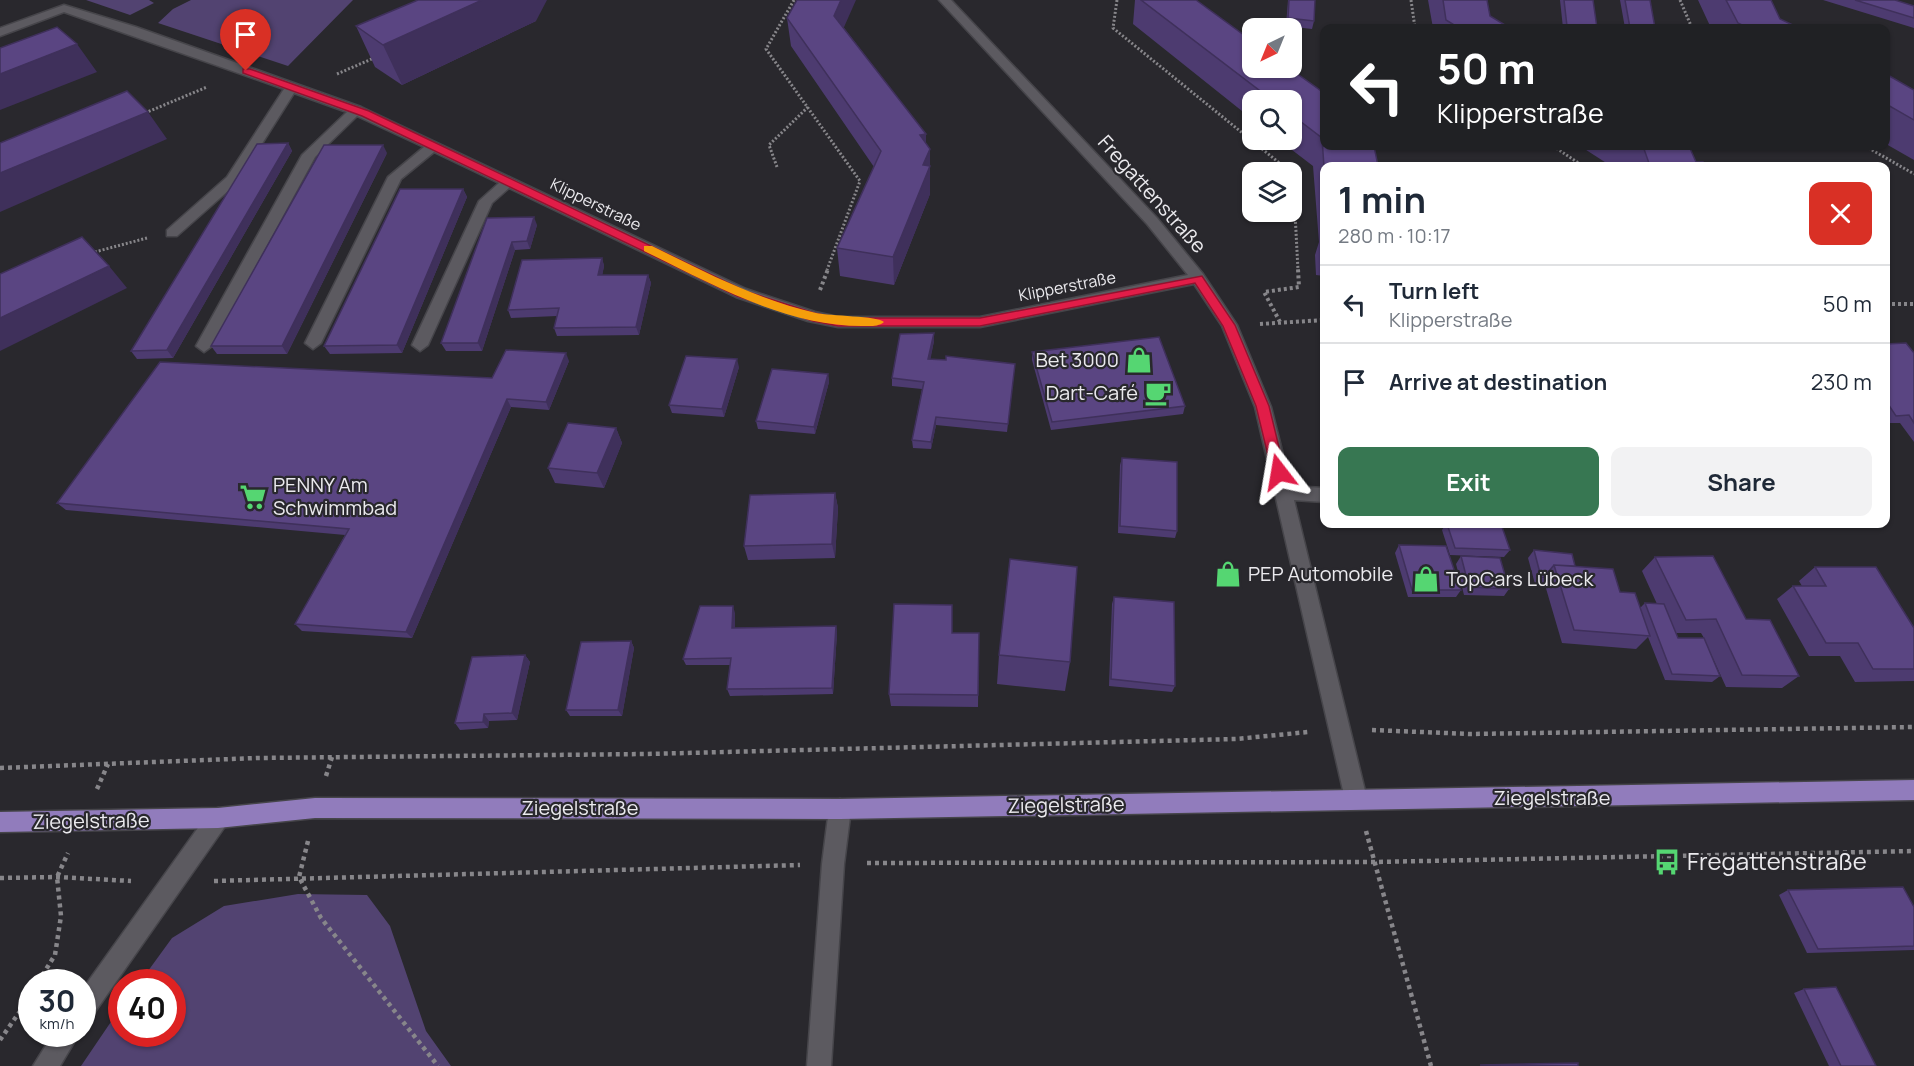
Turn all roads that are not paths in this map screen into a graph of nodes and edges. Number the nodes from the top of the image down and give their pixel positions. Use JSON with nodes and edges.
{"nodes":[{"id":1,"x":945,"y":0,"type":"edge"},
{"id":2,"x":0,"y":32,"type":"edge"},
{"id":3,"x":296,"y":89,"type":"junction"},
{"id":4,"x":356,"y":110,"type":"junction"},
{"id":5,"x":432,"y":146,"type":"junction"},
{"id":6,"x":508,"y":182,"type":"junction"},
{"id":7,"x":172,"y":233,"type":"road end"},
{"id":8,"x":1198,"y":278,"type":"junction"},
{"id":9,"x":313,"y":343,"type":"dead end"},
{"id":10,"x":420,"y":345,"type":"dead end"},
{"id":11,"x":204,"y":346,"type":"dead end"},
{"id":12,"x":1284,"y":493,"type":"junction"},
{"id":13,"x":1320,"y":495,"type":"edge"},
{"id":14,"x":1914,"y":790,"type":"edge"},
{"id":15,"x":1356,"y":799,"type":"junction"},
{"id":16,"x":840,"y":809,"type":"junction"},
{"id":17,"x":218,"y":818,"type":"junction"},
{"id":18,"x":0,"y":822,"type":"edge"},
{"id":19,"x":96,"y":991,"type":"edge"},
{"id":20,"x":58,"y":1047,"type":"edge"},
{"id":21,"x":45,"y":1066,"type":"edge"},
{"id":22,"x":819,"y":1066,"type":"edge"}],
"edges":[{"from":1,"to":8,"type":"street","name":"Fregattenstraße"},
{"from":2,"to":3,"type":"street","name":"Klipperstraße"},
{"from":3,"to":4,"type":"street","name":"Klipperstraße"},
{"from":3,"to":7,"type":"street"},
{"from":4,"to":5,"type":"street","name":"Klipperstraße"},
{"from":4,"to":11,"type":"street"},
{"from":5,"to":6,"type":"street","name":"Klipperstraße"},
{"from":5,"to":9,"type":"street"},
{"from":6,"to":8,"type":"street","name":"Klipperstraße"},
{"from":6,"to":10,"type":"street"},
{"from":8,"to":12,"type":"street","name":"Fregattenstraße"},
{"from":12,"to":13,"type":"street"},
{"from":12,"to":15,"type":"street","name":"Fregattenstraße"},
{"from":14,"to":15,"type":"main road","name":"Ziegelstraße"},
{"from":15,"to":16,"type":"main road","name":"Ziegelstraße"},
{"from":16,"to":17,"type":"main road","name":"Ziegelstraße"},
{"from":16,"to":22,"type":"street"},
{"from":17,"to":18,"type":"main road","name":"Ziegelstraße"},
{"from":17,"to":19,"type":"street"},
{"from":20,"to":21,"type":"street"}]}
